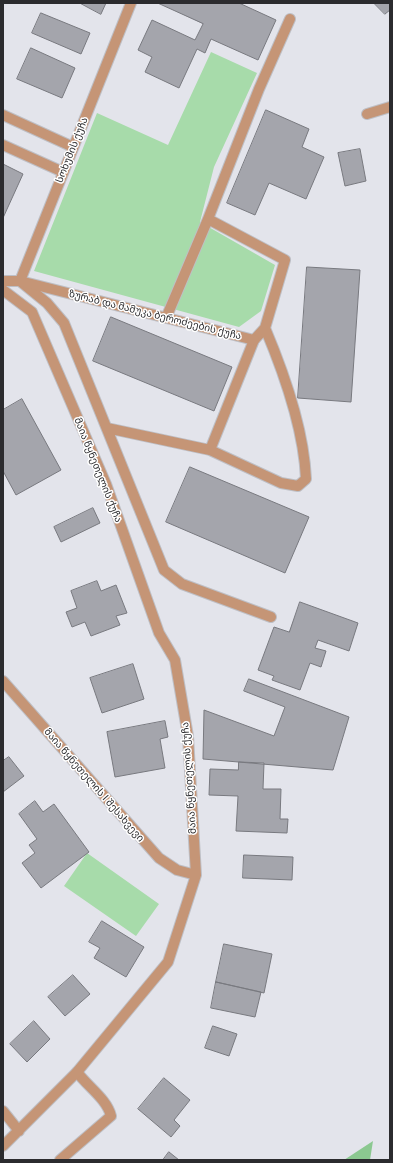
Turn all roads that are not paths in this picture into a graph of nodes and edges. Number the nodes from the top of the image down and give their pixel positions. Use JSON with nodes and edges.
{"nodes":[{"id":1,"x":131,"y":3,"type":"edge"},
{"id":2,"x":290,"y":19,"type":"dead end"},
{"id":3,"x":390,"y":107,"type":"edge"},
{"id":4,"x":3,"y":114,"type":"edge"},
{"id":5,"x":367,"y":114,"type":"dead end"},
{"id":6,"x":3,"y":145,"type":"edge"},
{"id":7,"x":73,"y":147,"type":"junction"},
{"id":8,"x":63,"y":172,"type":"junction"},
{"id":9,"x":208,"y":219,"type":"junction"},
{"id":10,"x":3,"y":281,"type":"edge"},
{"id":11,"x":20,"y":281,"type":"junction"},
{"id":12,"x":3,"y":290,"type":"edge"},
{"id":13,"x":166,"y":318,"type":"junction"},
{"id":14,"x":265,"y":328,"type":"junction"},
{"id":15,"x":254,"y":340,"type":"junction"},
{"id":16,"x":107,"y":428,"type":"junction"},
{"id":17,"x":210,"y":450,"type":"junction"},
{"id":18,"x":271,"y":617,"type":"dead end"},
{"id":19,"x":3,"y":681,"type":"edge"},
{"id":20,"x":196,"y":875,"type":"junction"},
{"id":21,"x":77,"y":1072,"type":"junction"},
{"id":22,"x":3,"y":1111,"type":"edge"},
{"id":23,"x":19,"y":1131,"type":"junction"},
{"id":24,"x":3,"y":1146,"type":"edge"},
{"id":25,"x":60,"y":1160,"type":"edge"}],
"edges":[{"from":1,"to":7,"type":"street","name":"სოხუმის ქუჩა"},
{"from":2,"to":9,"type":"street"},
{"from":3,"to":5,"type":"street"},
{"from":4,"to":7,"type":"street"},
{"from":6,"to":8,"type":"street"},
{"from":7,"to":8,"type":"street","name":"სოხუმის ქუჩა"},
{"from":8,"to":11,"type":"street","name":"სოხუმის ქუჩა"},
{"from":9,"to":13,"type":"street"},
{"from":9,"to":14,"type":"street"},
{"from":10,"to":11,"type":"street"},
{"from":11,"to":13,"type":"street","name":"ზურაბ და მამუკა ბეროძეების ქუჩა"},
{"from":11,"to":16,"type":"street"},
{"from":12,"to":20,"type":"street","name":"მაია წყნეთელის ქუჩა"},
{"from":13,"to":15,"type":"street","name":"ზურაბ და მამუკა ბეროძეების ქუჩა"},
{"from":14,"to":15,"type":"street"},
{"from":14,"to":17,"type":"street"},
{"from":15,"to":17,"type":"street","name":"ზურაბ და მამუკა ბეროძეების ქუჩა"},
{"from":16,"to":17,"type":"street"},
{"from":16,"to":18,"type":"street"},
{"from":19,"to":20,"type":"street","name":"მაია წყნეთელის I შესახვევი"},
{"from":20,"to":21,"type":"street","name":"მაია წყნეთელის ქუჩა"},
{"from":21,"to":23,"type":"street","name":"მაია წყნეთელის ქუჩა"},
{"from":21,"to":25,"type":"street"},
{"from":22,"to":23,"type":"street"},
{"from":23,"to":24,"type":"street","name":"მაია წყნეთელის ქუჩა"}]}
